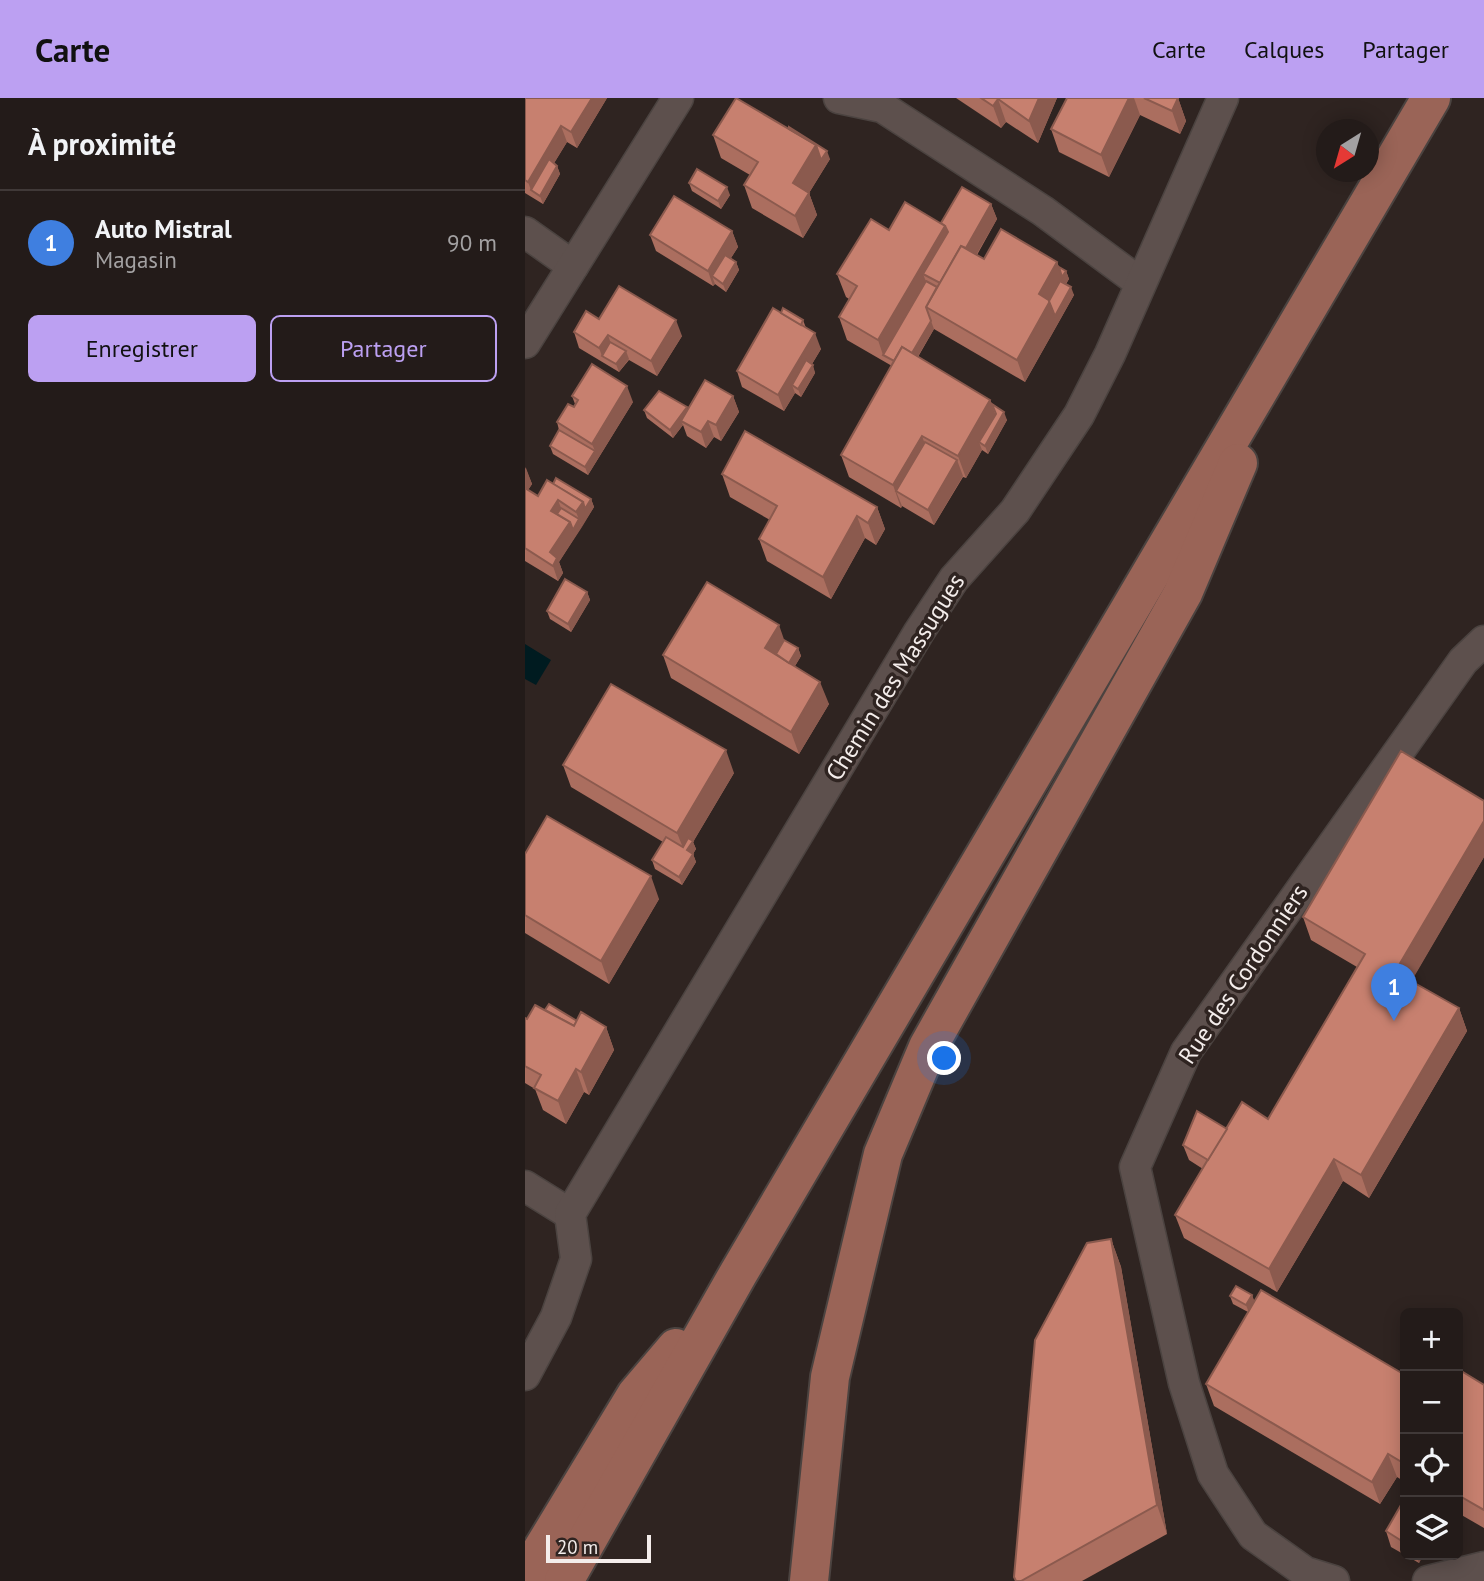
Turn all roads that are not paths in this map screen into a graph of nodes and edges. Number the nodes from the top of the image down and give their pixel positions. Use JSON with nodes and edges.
{"nodes":[{"id":1,"x":678,"y":98,"type":"edge"},
{"id":2,"x":839,"y":98,"type":"edge"},
{"id":3,"x":1223,"y":98,"type":"edge"},
{"id":4,"x":1431,"y":98,"type":"edge"},
{"id":5,"x":525,"y":232,"type":"edge"},
{"id":6,"x":573,"y":266,"type":"junction"},
{"id":7,"x":1139,"y":282,"type":"junction"},
{"id":8,"x":1298,"y":321,"type":"junction"},
{"id":9,"x":525,"y":344,"type":"edge"},
{"id":10,"x":1484,"y":641,"type":"edge"},
{"id":11,"x":525,"y":1186,"type":"edge"},
{"id":12,"x":570,"y":1214,"type":"junction"},
{"id":13,"x":738,"y":1274,"type":"junction"},
{"id":14,"x":525,"y":1375,"type":"edge"},
{"id":15,"x":1484,"y":1567,"type":"edge"},
{"id":16,"x":525,"y":1578,"type":"edge"},
{"id":17,"x":563,"y":1581,"type":"edge"},
{"id":18,"x":809,"y":1581,"type":"edge"},
{"id":19,"x":1334,"y":1581,"type":"edge"},
{"id":20,"x":1428,"y":1581,"type":"edge"}],
"edges":[{"from":1,"to":6,"type":"street"},
{"from":2,"to":7,"type":"street"},
{"from":3,"to":7,"type":"street","name":"Chemin des Massugues"},
{"from":4,"to":8,"type":"main road"},
{"from":5,"to":6,"type":"street"},
{"from":6,"to":9,"type":"street"},
{"from":7,"to":12,"type":"street","name":"Chemin des Massugues"},
{"from":8,"to":13,"type":"main road"},
{"from":8,"to":18,"type":"main road"},
{"from":10,"to":19,"type":"street","name":"Rue des Cordonniers"},
{"from":11,"to":12,"type":"street"},
{"from":12,"to":14,"type":"street"},
{"from":13,"to":16,"type":"main road"},
{"from":13,"to":17,"type":"main road"},
{"from":15,"to":20,"type":"street"}]}
